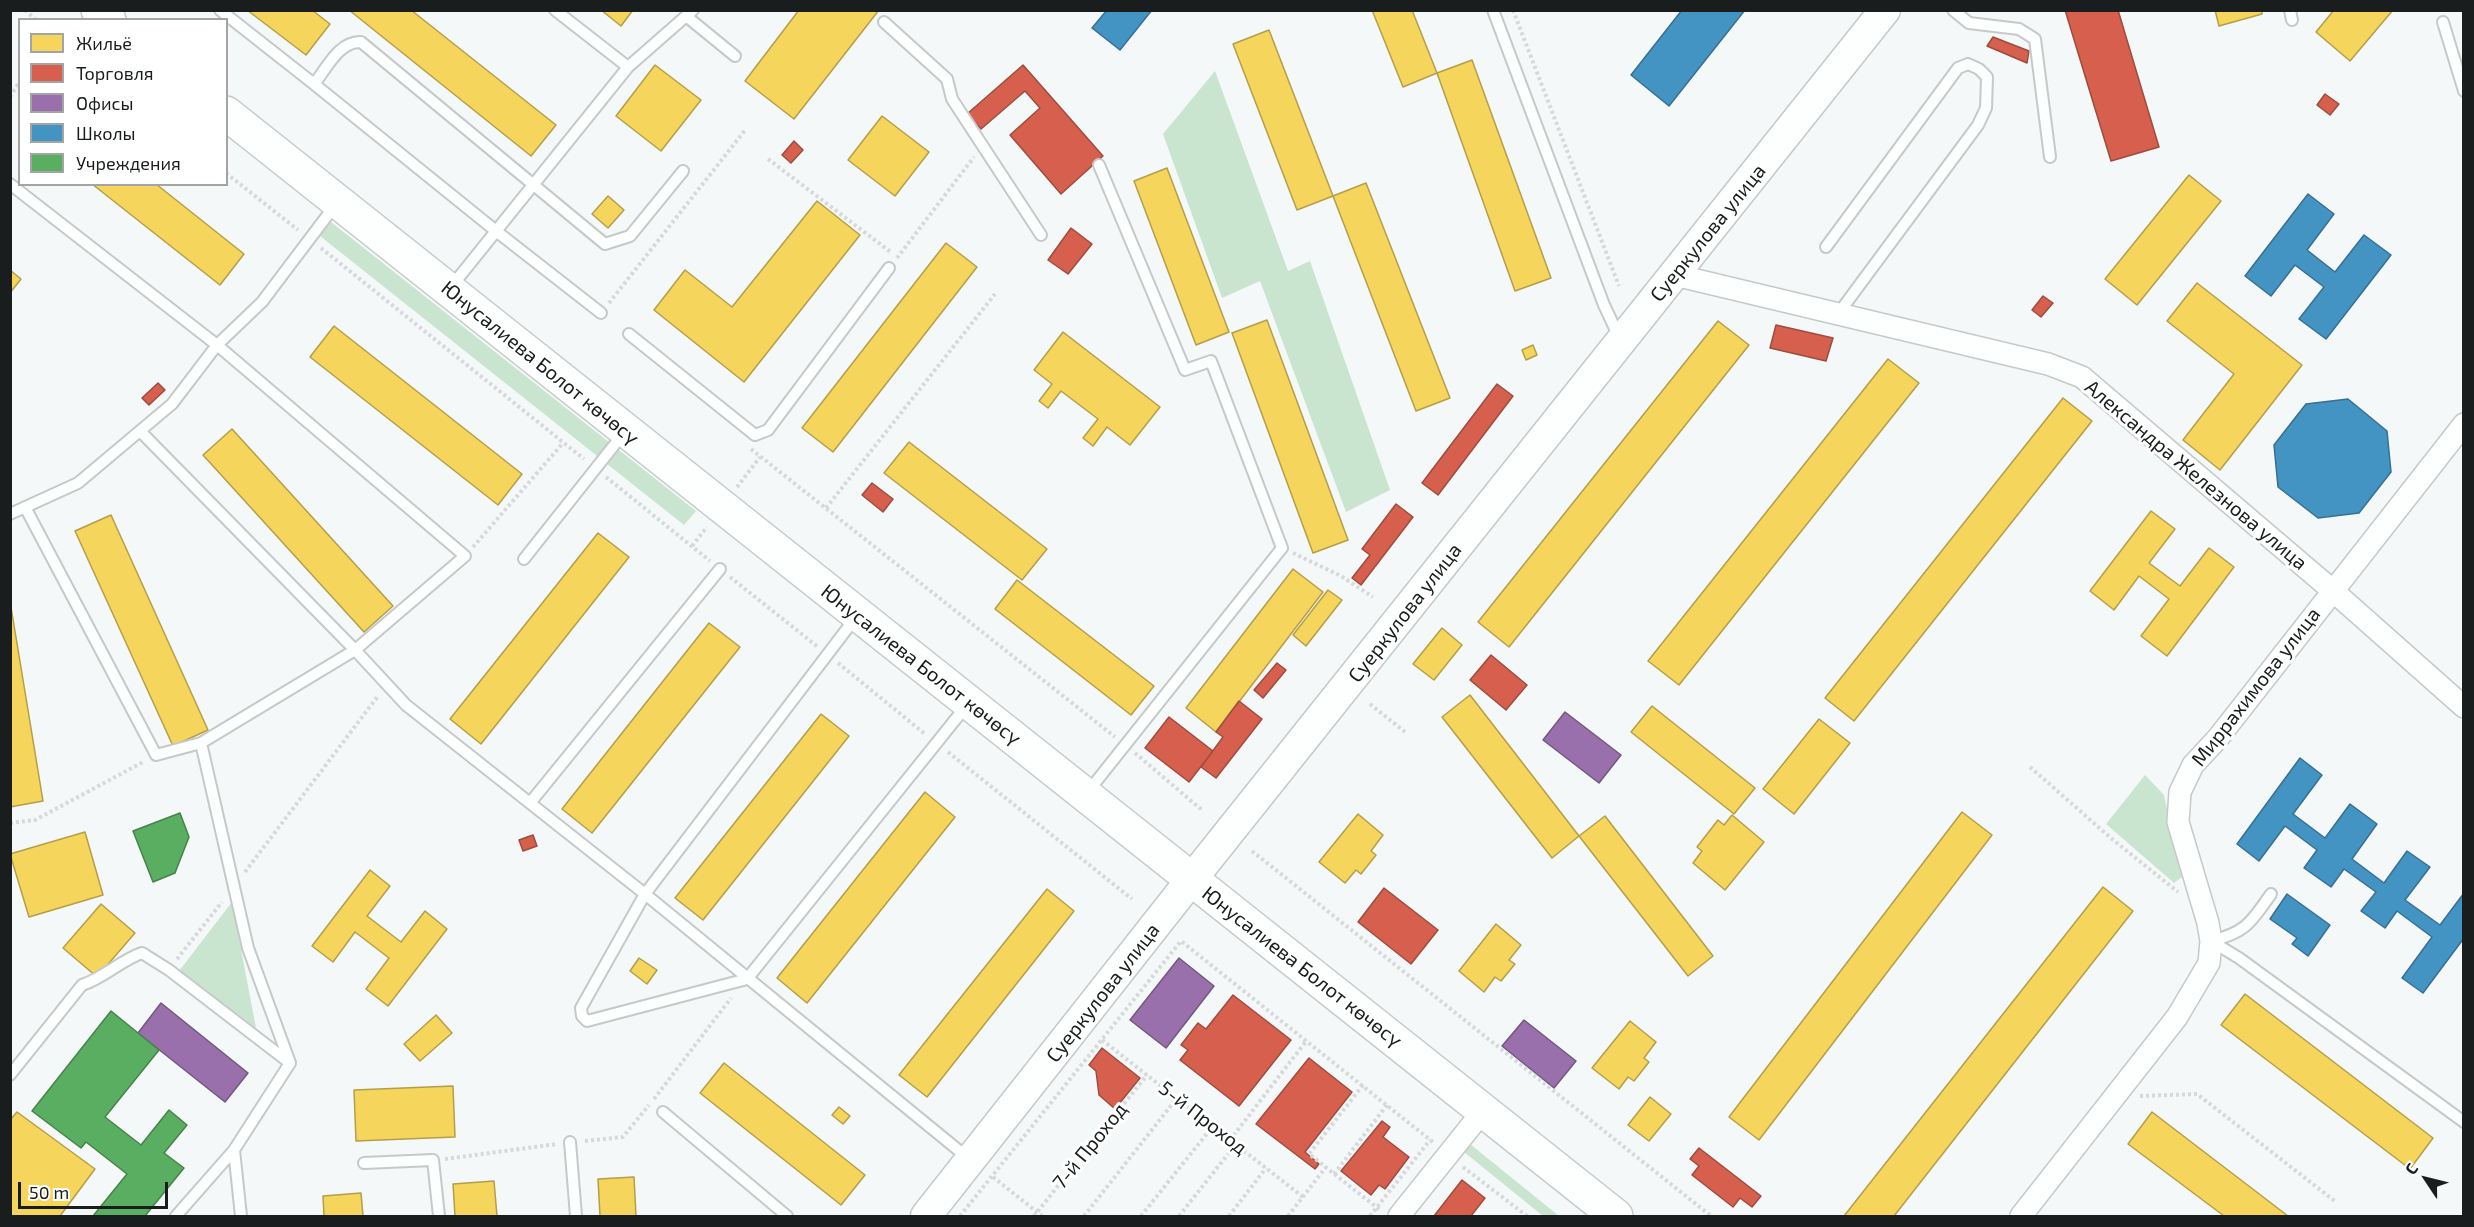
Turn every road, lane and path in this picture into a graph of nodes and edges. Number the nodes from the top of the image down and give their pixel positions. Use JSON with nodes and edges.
{"nodes":[{"id":1,"x":220,"y":10,"type":"edge"},
{"id":2,"x":555,"y":10,"type":"edge"},
{"id":3,"x":1493,"y":10,"type":"edge"},
{"id":4,"x":1513,"y":10,"type":"edge"},
{"id":5,"x":1885,"y":10,"type":"edge"},
{"id":6,"x":1953,"y":10,"type":"edge"},
{"id":7,"x":690,"y":13,"type":"edge"},
{"id":8,"x":884,"y":22,"type":"dead end"},
{"id":9,"x":2443,"y":22,"type":"dead end"},
{"id":10,"x":735,"y":56,"type":"dead end"},
{"id":11,"x":628,"y":67,"type":"junction"},
{"id":12,"x":18,"y":84,"type":"edge"},
{"id":13,"x":314,"y":84,"type":"junction"},
{"id":14,"x":2463,"y":91,"type":"edge"},
{"id":15,"x":10,"y":97,"type":"edge"},
{"id":16,"x":228,"y":115,"type":"edge"},
{"id":17,"x":746,"y":129,"type":"dead end"},
{"id":18,"x":982,"y":146,"type":"junction"},
{"id":19,"x":2050,"y":157,"type":"dead end"},
{"id":20,"x":768,"y":159,"type":"dead end"},
{"id":21,"x":1099,"y":165,"type":"dead end"},
{"id":22,"x":683,"y":171,"type":"dead end"},
{"id":23,"x":228,"y":174,"type":"edge"},
{"id":24,"x":10,"y":184,"type":"edge"},
{"id":25,"x":534,"y":185,"type":"junction"},
{"id":26,"x":338,"y":201,"type":"junction"},
{"id":27,"x":496,"y":231,"type":"junction"},
{"id":28,"x":1041,"y":235,"type":"dead end"},
{"id":29,"x":309,"y":239,"type":"junction"},
{"id":30,"x":1826,"y":247,"type":"dead end"},
{"id":31,"x":897,"y":258,"type":"junction"},
{"id":32,"x":889,"y":268,"type":"joint"},
{"id":33,"x":1675,"y":275,"type":"junction"},
{"id":34,"x":1619,"y":286,"type":"dead end"},
{"id":35,"x":449,"y":290,"type":"junction"},
{"id":36,"x":995,"y":294,"type":"dead end"},
{"id":37,"x":601,"y":312,"type":"joint"},
{"id":38,"x":1838,"y":314,"type":"junction"},
{"id":39,"x":629,"y":334,"type":"dead end"},
{"id":40,"x":1622,"y":342,"type":"junction"},
{"id":41,"x":217,"y":345,"type":"junction"},
{"id":42,"x":2463,"y":424,"type":"edge"},
{"id":43,"x":140,"y":431,"type":"junction"},
{"id":44,"x":625,"y":431,"type":"junction"},
{"id":45,"x":563,"y":442,"type":"junction"},
{"id":46,"x":760,"y":456,"type":"dead end"},
{"id":47,"x":595,"y":469,"type":"junction"},
{"id":48,"x":736,"y":489,"type":"dead end"},
{"id":49,"x":25,"y":507,"type":"junction"},
{"id":50,"x":826,"y":508,"type":"dead end"},
{"id":51,"x":10,"y":514,"type":"edge"},
{"id":52,"x":710,"y":524,"type":"dead end"},
{"id":53,"x":692,"y":546,"type":"junction"},
{"id":54,"x":1282,"y":548,"type":"junction"},
{"id":55,"x":465,"y":556,"type":"junction"},
{"id":56,"x":524,"y":559,"type":"dead end"},
{"id":57,"x":720,"y":569,"type":"junction"},
{"id":58,"x":2332,"y":590,"type":"junction"},
{"id":59,"x":1373,"y":597,"type":"dead end"},
{"id":60,"x":858,"y":615,"type":"junction"},
{"id":61,"x":355,"y":650,"type":"junction"},
{"id":62,"x":828,"y":655,"type":"junction"},
{"id":63,"x":386,"y":685,"type":"junction"},
{"id":64,"x":969,"y":702,"type":"junction"},
{"id":65,"x":1370,"y":704,"type":"dead end"},
{"id":66,"x":2463,"y":707,"type":"edge"},
{"id":67,"x":1405,"y":732,"type":"dead end"},
{"id":68,"x":201,"y":743,"type":"junction"},
{"id":69,"x":936,"y":743,"type":"junction"},
{"id":70,"x":156,"y":755,"type":"junction"},
{"id":71,"x":2030,"y":767,"type":"dead end"},
{"id":72,"x":1085,"y":795,"type":"junction"},
{"id":73,"x":530,"y":803,"type":"junction"},
{"id":74,"x":10,"y":823,"type":"edge"},
{"id":75,"x":1252,"y":851,"type":"dead end"},
{"id":76,"x":1191,"y":880,"type":"junction"},
{"id":77,"x":233,"y":887,"type":"junction"},
{"id":78,"x":645,"y":894,"type":"junction"},
{"id":79,"x":2271,"y":894,"type":"dead end"},
{"id":80,"x":2201,"y":898,"type":"junction"},
{"id":81,"x":1132,"y":899,"type":"dead end"},
{"id":82,"x":2211,"y":941,"type":"junction"},
{"id":83,"x":169,"y":970,"type":"junction"},
{"id":84,"x":747,"y":979,"type":"junction"},
{"id":85,"x":1102,"y":1040,"type":"junction"},
{"id":86,"x":1307,"y":1040,"type":"junction"},
{"id":87,"x":290,"y":1063,"type":"junction"},
{"id":88,"x":10,"y":1075,"type":"edge"},
{"id":89,"x":1147,"y":1075,"type":"junction"},
{"id":90,"x":1363,"y":1085,"type":"junction"},
{"id":91,"x":2139,"y":1096,"type":"dead end"},
{"id":92,"x":1177,"y":1098,"type":"junction"},
{"id":93,"x":1387,"y":1105,"type":"junction"},
{"id":94,"x":1483,"y":1111,"type":"junction"},
{"id":95,"x":663,"y":1112,"type":"dead end"},
{"id":96,"x":2463,"y":1122,"type":"edge"},
{"id":97,"x":1213,"y":1126,"type":"junction"},
{"id":98,"x":1230,"y":1140,"type":"junction"},
{"id":99,"x":1430,"y":1140,"type":"junction"},
{"id":100,"x":570,"y":1142,"type":"junction"},
{"id":101,"x":1236,"y":1144,"type":"junction"},
{"id":102,"x":234,"y":1150,"type":"junction"},
{"id":103,"x":1448,"y":1155,"type":"junction"},
{"id":104,"x":433,"y":1160,"type":"junction"},
{"id":105,"x":364,"y":1163,"type":"dead end"},
{"id":106,"x":1326,"y":1167,"type":"junction"},
{"id":107,"x":1266,"y":1168,"type":"junction"},
{"id":108,"x":982,"y":1169,"type":"junction"},
{"id":109,"x":1334,"y":1174,"type":"junction"},
{"id":110,"x":1303,"y":1197,"type":"junction"},
{"id":111,"x":2336,"y":1202,"type":"dead end"},
{"id":112,"x":1377,"y":1208,"type":"junction"},
{"id":113,"x":1391,"y":1214,"type":"edge"},
{"id":114,"x":1035,"y":1215,"type":"edge"},
{"id":115,"x":176,"y":1216,"type":"edge"},
{"id":116,"x":241,"y":1216,"type":"edge"},
{"id":117,"x":439,"y":1216,"type":"edge"},
{"id":118,"x":576,"y":1216,"type":"edge"},
{"id":119,"x":787,"y":1216,"type":"edge"},
{"id":120,"x":926,"y":1216,"type":"edge"},
{"id":121,"x":960,"y":1216,"type":"edge"},
{"id":122,"x":1042,"y":1216,"type":"edge"},
{"id":123,"x":1084,"y":1216,"type":"edge"},
{"id":124,"x":1141,"y":1216,"type":"edge"},
{"id":125,"x":1179,"y":1216,"type":"edge"},
{"id":126,"x":1229,"y":1216,"type":"edge"},
{"id":127,"x":1288,"y":1216,"type":"edge"},
{"id":128,"x":1370,"y":1216,"type":"edge"},
{"id":129,"x":1527,"y":1216,"type":"edge"},
{"id":130,"x":1616,"y":1216,"type":"edge"},
{"id":131,"x":1711,"y":1216,"type":"edge"},
{"id":132,"x":2021,"y":1216,"type":"edge"}],
"edges":[{"from":1,"to":13,"type":"lane"},
{"from":2,"to":11,"type":"lane"},
{"from":3,"to":40,"type":"lane"},
{"from":4,"to":34,"type":"path"},
{"from":5,"to":33,"type":"main road","name":"Суеркулова улица"},
{"from":6,"to":19,"type":"lane"},
{"from":7,"to":10,"type":"lane"},
{"from":7,"to":11,"type":"lane"},
{"from":8,"to":18,"type":"lane"},
{"from":9,"to":14,"type":"lane"},
{"from":11,"to":25,"type":"lane"},
{"from":12,"to":15,"type":"path"},
{"from":13,"to":25,"type":"lane"},
{"from":13,"to":27,"type":"lane"},
{"from":16,"to":26,"type":"main road","name":"Юнусалиева Болот көчөсү"},
{"from":17,"to":37,"type":"path"},
{"from":18,"to":28,"type":"lane"},
{"from":18,"to":31,"type":"path"},
{"from":20,"to":31,"type":"path"},
{"from":21,"to":54,"type":"lane"},
{"from":22,"to":25,"type":"lane"},
{"from":23,"to":29,"type":"path"},
{"from":24,"to":41,"type":"lane"},
{"from":25,"to":27,"type":"lane"},
{"from":26,"to":29,"type":"lane"},
{"from":26,"to":35,"type":"main road","name":"Юнусалиева Болот көчөсү"},
{"from":27,"to":35,"type":"lane"},
{"from":27,"to":37,"type":"lane"},
{"from":29,"to":41,"type":"lane"},
{"from":29,"to":45,"type":"path"},
{"from":30,"to":38,"type":"lane"},
{"from":31,"to":32,"type":"path"},
{"from":32,"to":39,"type":"lane"},
{"from":33,"to":38,"type":"street","name":"Александра Железнова улица"},
{"from":33,"to":40,"type":"main road","name":"Суеркулова улица"},
{"from":35,"to":44,"type":"main road","name":"Юнусалиева Болот көчөсү"},
{"from":36,"to":50,"type":"path"},
{"from":38,"to":58,"type":"street","name":"Александра Железнова улица"},
{"from":40,"to":76,"type":"main road","name":"Суеркулова улица"},
{"from":41,"to":43,"type":"lane"},
{"from":41,"to":55,"type":"lane"},
{"from":42,"to":58,"type":"street","name":"Миррахимова улица"},
{"from":43,"to":49,"type":"lane"},
{"from":43,"to":61,"type":"lane"},
{"from":44,"to":47,"type":"lane"},
{"from":44,"to":60,"type":"main road","name":"Юнусалиева Болот көчөсү"},
{"from":45,"to":47,"type":"path"},
{"from":45,"to":55,"type":"path"},
{"from":46,"to":48,"type":"path"},
{"from":47,"to":53,"type":"path"},
{"from":47,"to":56,"type":"lane"},
{"from":49,"to":51,"type":"lane"},
{"from":49,"to":70,"type":"lane"},
{"from":52,"to":53,"type":"path"},
{"from":53,"to":57,"type":"path"},
{"from":54,"to":59,"type":"path"},
{"from":54,"to":72,"type":"lane"},
{"from":55,"to":61,"type":"lane"},
{"from":57,"to":62,"type":"path"},
{"from":57,"to":73,"type":"lane"},
{"from":58,"to":66,"type":"street","name":"Александра Железнова улица"},
{"from":58,"to":80,"type":"street","name":"Миррахимова улица"},
{"from":60,"to":62,"type":"lane"},
{"from":60,"to":64,"type":"main road","name":"Юнусалиева Болот көчөсү"},
{"from":61,"to":63,"type":"lane"},
{"from":61,"to":68,"type":"lane"},
{"from":62,"to":69,"type":"path"},
{"from":62,"to":78,"type":"lane"},
{"from":63,"to":73,"type":"lane"},
{"from":63,"to":77,"type":"path"},
{"from":64,"to":69,"type":"lane"},
{"from":64,"to":72,"type":"main road","name":"Юнусалиева Болот көчөсү"},
{"from":65,"to":67,"type":"path"},
{"from":68,"to":70,"type":"lane"},
{"from":68,"to":77,"type":"lane"},
{"from":69,"to":81,"type":"path"},
{"from":69,"to":84,"type":"lane"},
{"from":70,"to":74,"type":"path"},
{"from":71,"to":80,"type":"path"},
{"from":72,"to":76,"type":"main road","name":"Юнусалиева Болот көчөсү"},
{"from":73,"to":78,"type":"lane"},
{"from":75,"to":131,"type":"path"},
{"from":76,"to":94,"type":"main road","name":"Юнусалиева Болот көчөсү"},
{"from":76,"to":108,"type":"main road","name":"Суеркулова улица"},
{"from":77,"to":83,"type":"path"},
{"from":77,"to":87,"type":"lane"},
{"from":78,"to":84,"type":"lane"},
{"from":78,"to":84,"type":"lane"},
{"from":79,"to":82,"type":"lane"},
{"from":80,"to":82,"type":"street","name":"Миррахимова улица"},
{"from":82,"to":96,"type":"lane"},
{"from":82,"to":132,"type":"street","name":"Миррахимова улица"},
{"from":83,"to":87,"type":"lane"},
{"from":83,"to":88,"type":"lane"},
{"from":84,"to":100,"type":"path"},
{"from":84,"to":108,"type":"lane"},
{"from":85,"to":86,"type":"path"},
{"from":85,"to":89,"type":"path","name":"5-й Проход"},
{"from":85,"to":108,"type":"path"},
{"from":86,"to":90,"type":"path"},
{"from":86,"to":98,"type":"path"},
{"from":87,"to":102,"type":"lane"},
{"from":89,"to":92,"type":"path","name":"5-й Проход"},
{"from":89,"to":114,"type":"path","name":"7-й Проход"},
{"from":90,"to":93,"type":"path"},
{"from":90,"to":106,"type":"path"},
{"from":91,"to":111,"type":"path"},
{"from":92,"to":97,"type":"path","name":"5-й Проход"},
{"from":92,"to":123,"type":"path"},
{"from":93,"to":99,"type":"path"},
{"from":93,"to":109,"type":"path"},
{"from":94,"to":103,"type":"street"},
{"from":94,"to":130,"type":"main road","name":"Юнусалиева Болот көчөсү"},
{"from":95,"to":119,"type":"lane"},
{"from":97,"to":98,"type":"path","name":"5-й Проход"},
{"from":97,"to":124,"type":"path"},
{"from":98,"to":101,"type":"path","name":"5-й Проход"},
{"from":99,"to":103,"type":"path"},
{"from":99,"to":112,"type":"path"},
{"from":100,"to":104,"type":"path"},
{"from":100,"to":118,"type":"lane"},
{"from":101,"to":107,"type":"path","name":"5-й Проход"},
{"from":101,"to":125,"type":"path"},
{"from":102,"to":115,"type":"lane"},
{"from":102,"to":116,"type":"lane"},
{"from":103,"to":113,"type":"street"},
{"from":103,"to":129,"type":"path"},
{"from":104,"to":105,"type":"lane"},
{"from":104,"to":117,"type":"lane"},
{"from":106,"to":109,"type":"path"},
{"from":106,"to":110,"type":"path"},
{"from":107,"to":110,"type":"path","name":"5-й Проход"},
{"from":107,"to":126,"type":"path"},
{"from":108,"to":114,"type":"path"},
{"from":108,"to":120,"type":"main road","name":"Суеркулова улица"},
{"from":108,"to":121,"type":"path"},
{"from":109,"to":112,"type":"path"},
{"from":110,"to":127,"type":"path"},
{"from":112,"to":113,"type":"path"},
{"from":112,"to":128,"type":"path"},
{"from":114,"to":122,"type":"path"}]}
